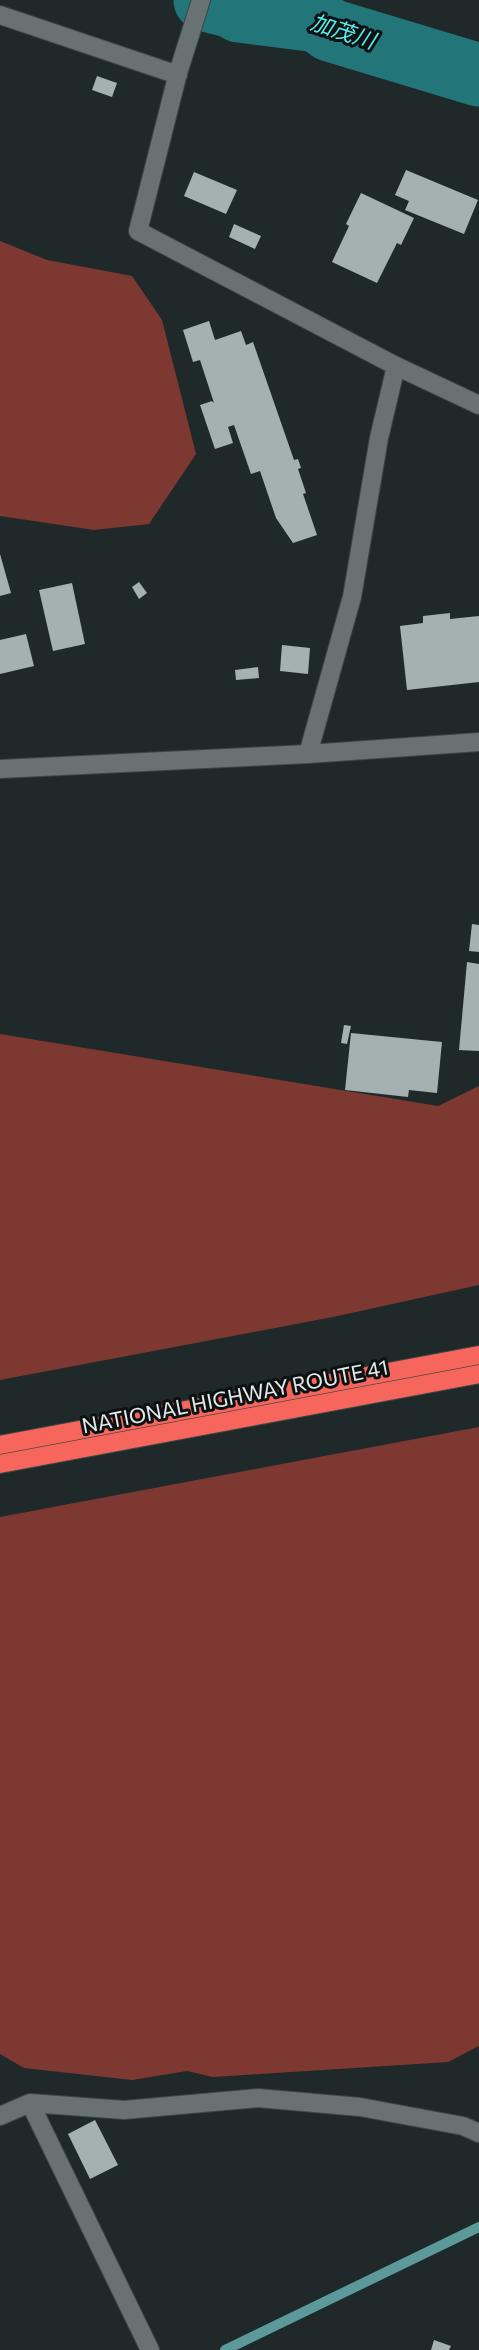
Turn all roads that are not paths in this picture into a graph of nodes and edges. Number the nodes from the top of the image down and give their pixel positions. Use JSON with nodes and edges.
{"nodes":[{"id":1,"x":201,"y":0,"type":"edge"},
{"id":2,"x":0,"y":15,"type":"edge"},
{"id":3,"x":178,"y":74,"type":"junction"},
{"id":4,"x":396,"y":366,"type":"junction"},
{"id":5,"x":479,"y":405,"type":"edge"},
{"id":6,"x":479,"y":742,"type":"edge"},
{"id":7,"x":308,"y":754,"type":"junction"},
{"id":8,"x":0,"y":769,"type":"edge"},
{"id":9,"x":479,"y":1355,"type":"edge"},
{"id":10,"x":479,"y":1374,"type":"edge"},
{"id":11,"x":0,"y":1445,"type":"edge"},
{"id":12,"x":0,"y":1464,"type":"edge"},
{"id":13,"x":30,"y":2103,"type":"junction"},
{"id":14,"x":0,"y":2116,"type":"edge"},
{"id":15,"x":479,"y":2133,"type":"edge"},
{"id":16,"x":150,"y":2350,"type":"edge"}],
"edges":[{"from":1,"to":3,"type":"street"},
{"from":2,"to":3,"type":"street"},
{"from":3,"to":4,"type":"street"},
{"from":4,"to":5,"type":"street"},
{"from":4,"to":7,"type":"street"},
{"from":6,"to":7,"type":"street"},
{"from":7,"to":8,"type":"street"},
{"from":9,"to":11,"type":"highway","name":"NATIONAL HIGHWAY ROUTE 41"},
{"from":10,"to":12,"type":"highway","name":"NATIONAL HIGHWAY ROUTE 41"},
{"from":13,"to":14,"type":"street"},
{"from":13,"to":15,"type":"street"},
{"from":13,"to":16,"type":"street"}]}
